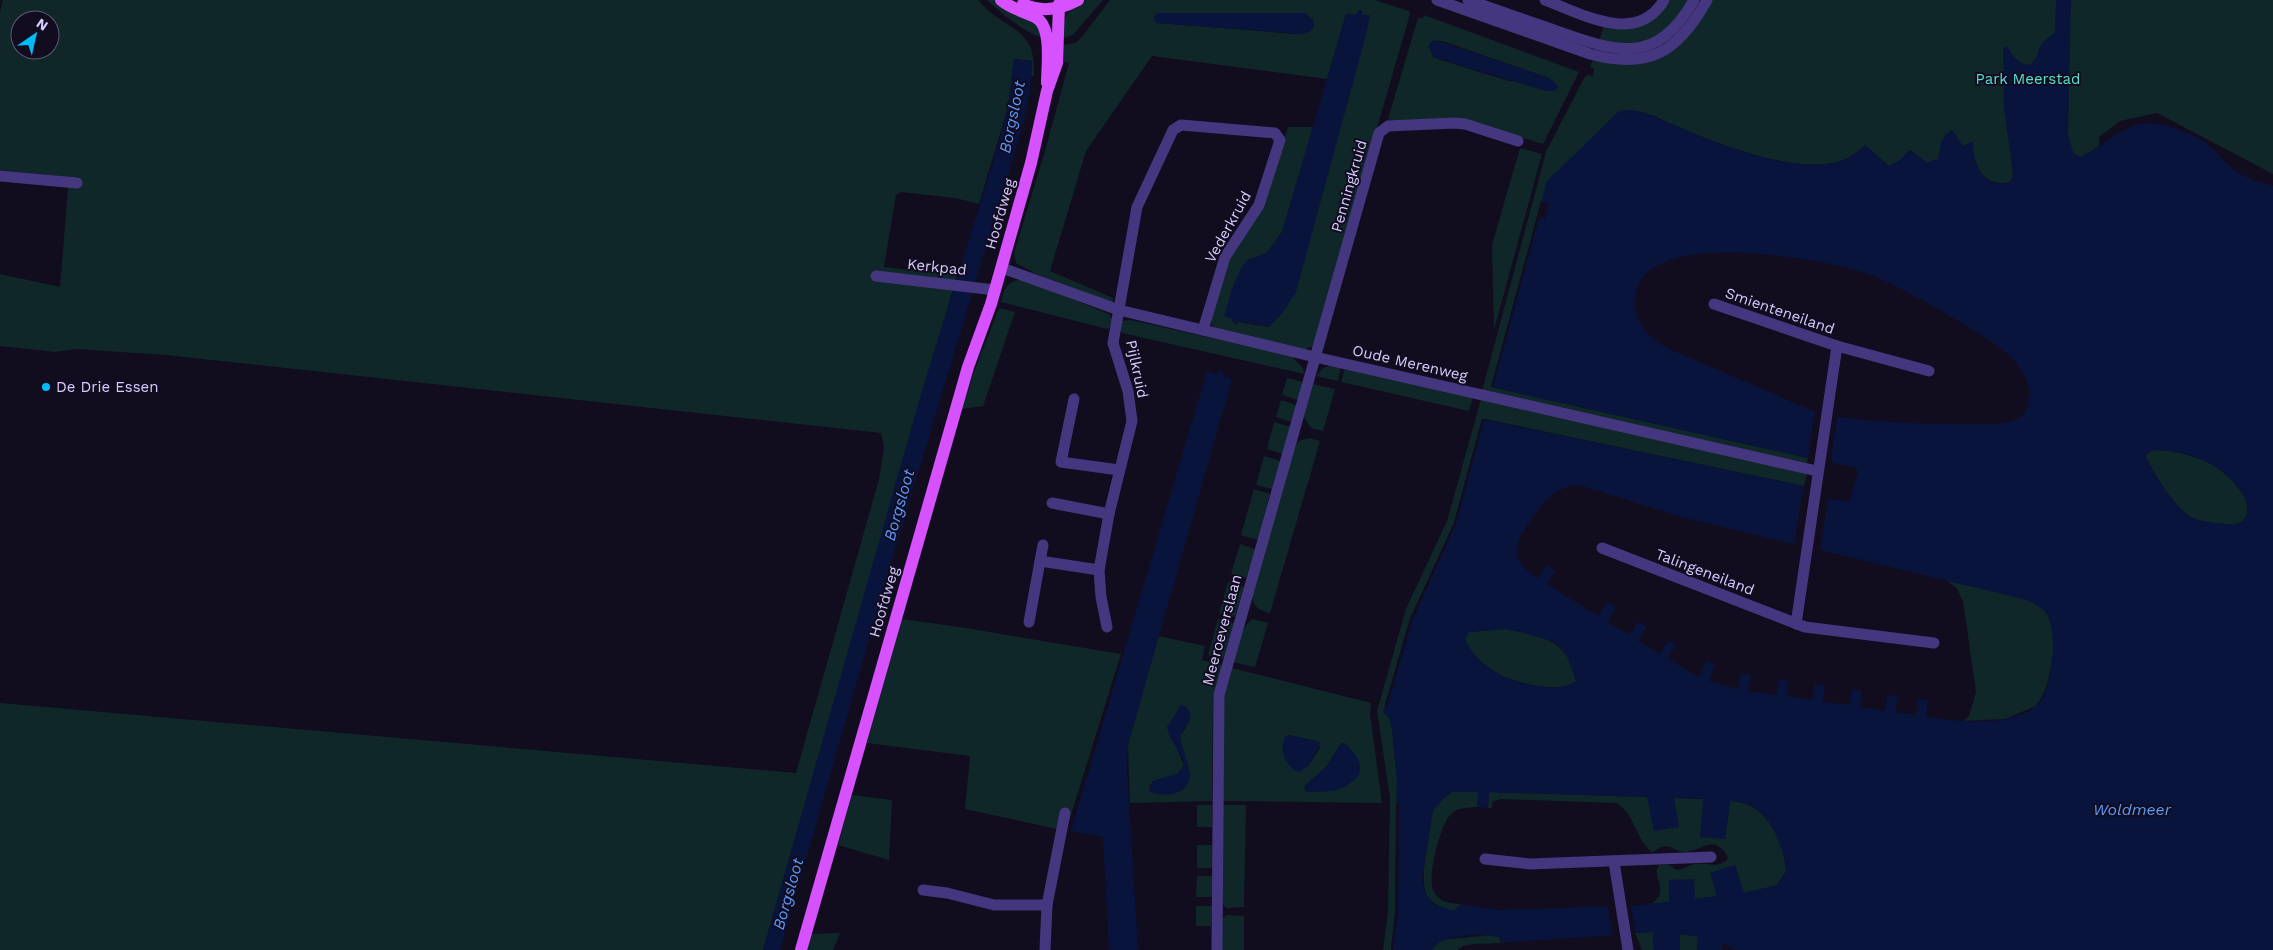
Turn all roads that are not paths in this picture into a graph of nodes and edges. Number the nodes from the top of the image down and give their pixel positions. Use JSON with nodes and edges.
{"nodes":[{"id":1,"x":1001,"y":0,"type":"edge"},
{"id":2,"x":1014,"y":0,"type":"edge"},
{"id":3,"x":1078,"y":0,"type":"edge"},
{"id":4,"x":1437,"y":0,"type":"edge"},
{"id":5,"x":1468,"y":0,"type":"edge"},
{"id":6,"x":1545,"y":0,"type":"edge"},
{"id":7,"x":1664,"y":0,"type":"edge"},
{"id":8,"x":1694,"y":0,"type":"edge"},
{"id":9,"x":1707,"y":0,"type":"edge"},
{"id":10,"x":1061,"y":4,"type":"edge"},
{"id":11,"x":1048,"y":91,"type":"junction"},
{"id":12,"x":1518,"y":141,"type":"dead end"},
{"id":13,"x":0,"y":176,"type":"edge"},
{"id":14,"x":77,"y":183,"type":"dead end"},
{"id":15,"x":1002,"y":268,"type":"junction"},
{"id":16,"x":876,"y":276,"type":"dead end"},
{"id":17,"x":995,"y":290,"type":"junction"},
{"id":18,"x":1714,"y":304,"type":"dead end"},
{"id":19,"x":1119,"y":310,"type":"junction"},
{"id":20,"x":1203,"y":330,"type":"junction"},
{"id":21,"x":1837,"y":346,"type":"junction"},
{"id":22,"x":1315,"y":357,"type":"junction"},
{"id":23,"x":1929,"y":371,"type":"dead end"},
{"id":24,"x":1074,"y":399,"type":"dead end"},
{"id":25,"x":1119,"y":470,"type":"junction"},
{"id":26,"x":1817,"y":471,"type":"junction"},
{"id":27,"x":1052,"y":503,"type":"dead end"},
{"id":28,"x":1109,"y":514,"type":"junction"},
{"id":29,"x":1043,"y":545,"type":"dead end"},
{"id":30,"x":1602,"y":548,"type":"dead end"},
{"id":31,"x":1040,"y":561,"type":"junction"},
{"id":32,"x":1099,"y":570,"type":"junction"},
{"id":33,"x":1029,"y":622,"type":"dead end"},
{"id":34,"x":1796,"y":624,"type":"junction"},
{"id":35,"x":1107,"y":627,"type":"dead end"},
{"id":36,"x":1934,"y":643,"type":"dead end"},
{"id":37,"x":1065,"y":813,"type":"dead end"},
{"id":38,"x":1711,"y":857,"type":"dead end"},
{"id":39,"x":1485,"y":859,"type":"dead end"},
{"id":40,"x":1614,"y":862,"type":"junction"},
{"id":41,"x":923,"y":890,"type":"dead end"},
{"id":42,"x":1047,"y":905,"type":"junction"},
{"id":43,"x":801,"y":950,"type":"edge"},
{"id":44,"x":1045,"y":950,"type":"edge"},
{"id":45,"x":1217,"y":950,"type":"edge"},
{"id":46,"x":1628,"y":950,"type":"edge"}],
"edges":[{"from":1,"to":11,"type":"main road","name":"Hoofdweg"},
{"from":2,"to":10,"type":"main road"},
{"from":3,"to":10,"type":"main road"},
{"from":4,"to":9,"type":"street"},
{"from":5,"to":8,"type":"street"},
{"from":6,"to":7,"type":"street"},
{"from":10,"to":11,"type":"main road","name":"Hoofdweg"},
{"from":11,"to":15,"type":"main road","name":"Hoofdweg"},
{"from":12,"to":22,"type":"street","name":"Penningkruid"},
{"from":13,"to":14,"type":"street"},
{"from":15,"to":17,"type":"main road","name":"Hoofdweg"},
{"from":15,"to":19,"type":"street","name":"Oude Merenweg"},
{"from":16,"to":17,"type":"street","name":"Kerkpad"},
{"from":17,"to":43,"type":"main road","name":"Hoofdweg"},
{"from":18,"to":21,"type":"street","name":"Smienteneiland"},
{"from":19,"to":20,"type":"street","name":"Oude Merenweg"},
{"from":19,"to":20,"type":"street","name":"Vederkruid"},
{"from":19,"to":25,"type":"street","name":"Pijlkruid"},
{"from":20,"to":22,"type":"street","name":"Oude Merenweg"},
{"from":21,"to":23,"type":"street","name":"Smienteneiland"},
{"from":21,"to":26,"type":"street","name":"Smienteneiland"},
{"from":22,"to":26,"type":"street","name":"Oude Merenweg"},
{"from":22,"to":45,"type":"street","name":"Meeroeverslaan"},
{"from":24,"to":25,"type":"street"},
{"from":25,"to":28,"type":"street","name":"Pijlkruid"},
{"from":26,"to":34,"type":"street"},
{"from":27,"to":28,"type":"street"},
{"from":28,"to":32,"type":"street","name":"Pijlkruid"},
{"from":29,"to":31,"type":"street"},
{"from":30,"to":34,"type":"street","name":"Talingeneiland"},
{"from":31,"to":32,"type":"street"},
{"from":31,"to":33,"type":"street"},
{"from":32,"to":35,"type":"street","name":"Pijlkruid"},
{"from":34,"to":36,"type":"street","name":"Talingeneiland"},
{"from":37,"to":42,"type":"street"},
{"from":38,"to":40,"type":"street"},
{"from":39,"to":40,"type":"street"},
{"from":40,"to":46,"type":"street"},
{"from":41,"to":42,"type":"street"},
{"from":42,"to":44,"type":"street"}]}
